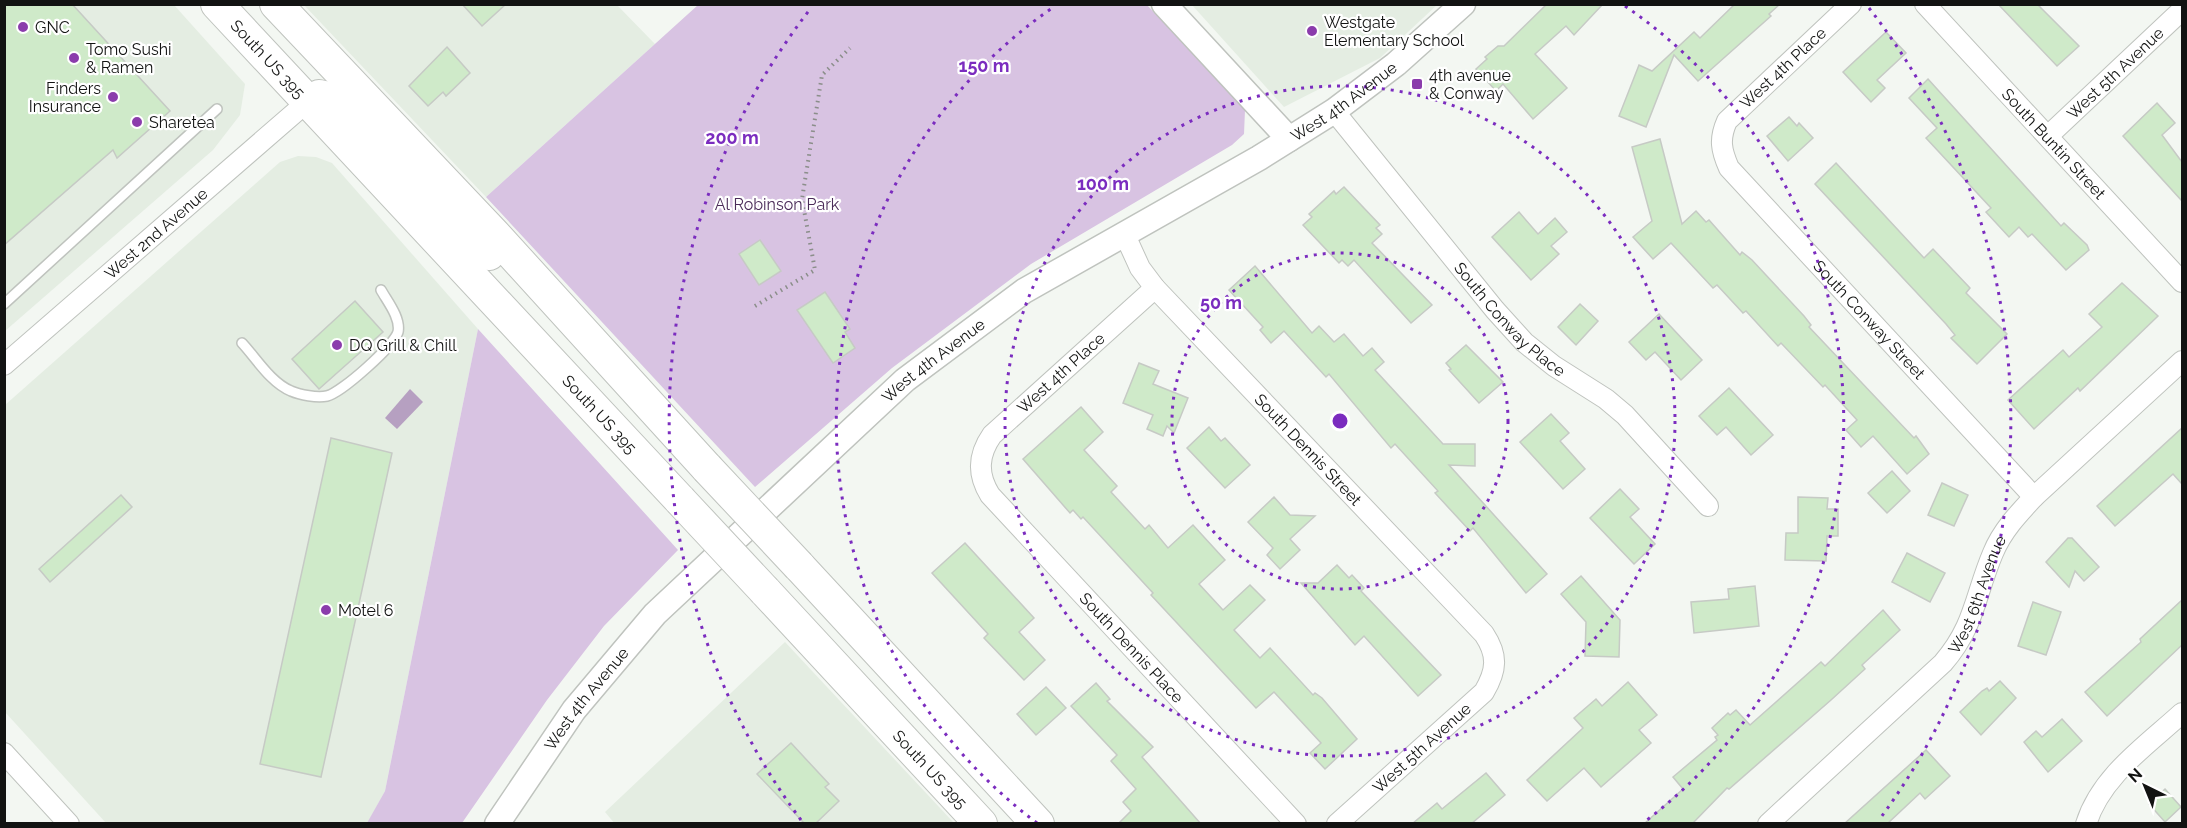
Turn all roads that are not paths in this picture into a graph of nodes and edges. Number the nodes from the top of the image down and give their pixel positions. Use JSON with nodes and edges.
{"nodes":[{"id":1,"x":217,"y":4,"type":"edge"},
{"id":2,"x":276,"y":4,"type":"edge"},
{"id":3,"x":1164,"y":4,"type":"edge"},
{"id":4,"x":1463,"y":4,"type":"edge"},
{"id":5,"x":1851,"y":4,"type":"edge"},
{"id":6,"x":1925,"y":4,"type":"edge"},
{"id":7,"x":2182,"y":10,"type":"edge"},
{"id":8,"x":306,"y":103,"type":"junction"},
{"id":9,"x":217,"y":109,"type":"dead end"},
{"id":10,"x":1334,"y":111,"type":"junction"},
{"id":11,"x":1720,"y":135,"type":"joint"},
{"id":12,"x":2048,"y":136,"type":"junction"},
{"id":13,"x":1289,"y":139,"type":"junction"},
{"id":14,"x":1124,"y":233,"type":"junction"},
{"id":15,"x":2182,"y":282,"type":"edge"},
{"id":16,"x":1155,"y":288,"type":"junction"},
{"id":17,"x":381,"y":290,"type":"dead end"},
{"id":18,"x":4,"y":304,"type":"edge"},
{"id":19,"x":564,"y":310,"type":"junction"},
{"id":20,"x":242,"y":343,"type":"dead end"},
{"id":21,"x":2182,"y":361,"type":"edge"},
{"id":22,"x":4,"y":365,"type":"edge"},
{"id":23,"x":980,"y":464,"type":"joint"},
{"id":24,"x":2034,"y":497,"type":"junction"},
{"id":25,"x":1708,"y":506,"type":"dead end"},
{"id":26,"x":1496,"y":664,"type":"joint"},
{"id":27,"x":2182,"y":713,"type":"edge"},
{"id":28,"x":4,"y":753,"type":"edge"},
{"id":29,"x":69,"y":824,"type":"edge"},
{"id":30,"x":497,"y":824,"type":"edge"},
{"id":31,"x":981,"y":824,"type":"edge"},
{"id":32,"x":1038,"y":824,"type":"edge"},
{"id":33,"x":1296,"y":824,"type":"edge"},
{"id":34,"x":1337,"y":824,"type":"edge"},
{"id":35,"x":1768,"y":824,"type":"edge"},
{"id":36,"x":2086,"y":824,"type":"edge"}],
"edges":[{"from":1,"to":8,"type":"highway","name":"South US 395"},
{"from":2,"to":19,"type":"highway"},
{"from":3,"to":13,"type":"street"},
{"from":4,"to":10,"type":"street","name":"West 4th Avenue"},
{"from":5,"to":11,"type":"street","name":"West 4th Place"},
{"from":6,"to":12,"type":"street","name":"South Buntin Street"},
{"from":7,"to":12,"type":"street","name":"West 5th Avenue"},
{"from":8,"to":19,"type":"highway"},
{"from":8,"to":22,"type":"street","name":"West 2nd Avenue"},
{"from":8,"to":31,"type":"highway","name":"South US 395","bridge":true},
{"from":9,"to":18,"type":"lane"},
{"from":10,"to":13,"type":"street","name":"West 4th Avenue"},
{"from":10,"to":25,"type":"street","name":"South Conway Place"},
{"from":11,"to":24,"type":"street","name":"South Conway Street"},
{"from":12,"to":15,"type":"street","name":"South Buntin Street"},
{"from":13,"to":14,"type":"street","name":"West 4th Avenue"},
{"from":14,"to":16,"type":"street","name":"South Dennis Street"},
{"from":14,"to":30,"type":"street","name":"West 4th Avenue"},
{"from":16,"to":23,"type":"street","name":"West 4th Place"},
{"from":16,"to":26,"type":"street","name":"South Dennis Street"},
{"from":17,"to":20,"type":"lane"},
{"from":19,"to":32,"type":"highway","bridge":true},
{"from":21,"to":24,"type":"street","name":"West 6th Avenue"},
{"from":23,"to":33,"type":"street","name":"South Dennis Place"},
{"from":24,"to":35,"type":"street","name":"West 6th Avenue"},
{"from":26,"to":34,"type":"street","name":"West 5th Avenue"},
{"from":27,"to":36,"type":"street"},
{"from":28,"to":29,"type":"street"}]}
